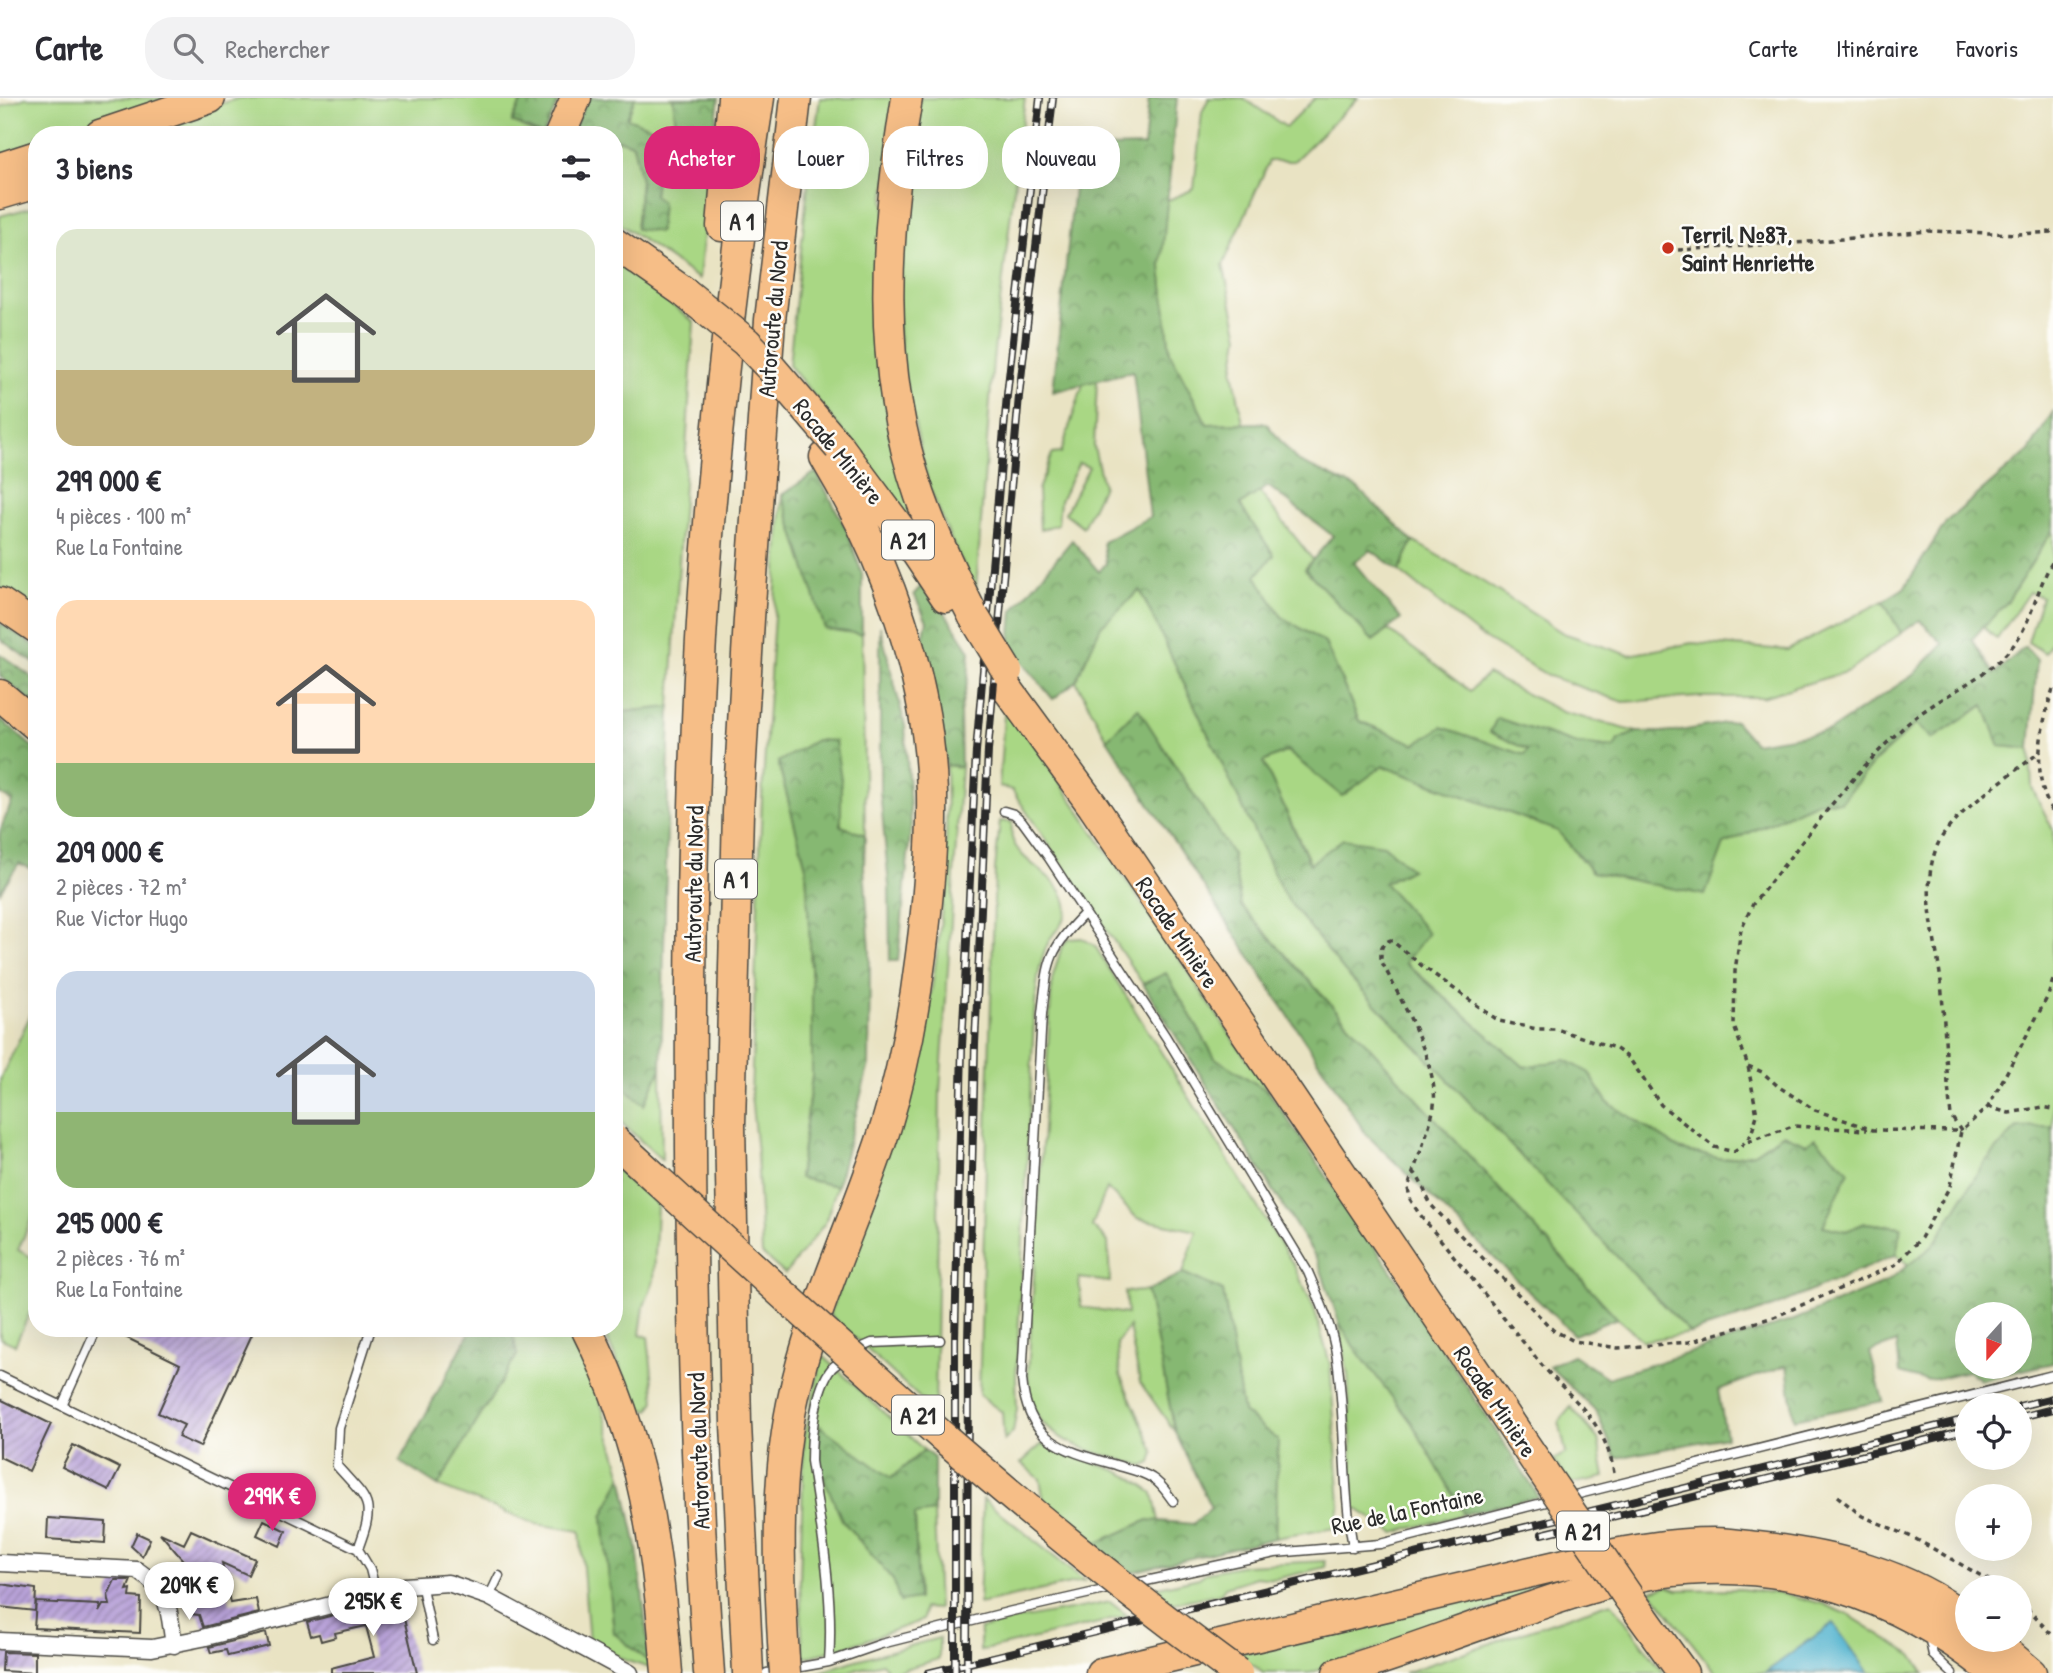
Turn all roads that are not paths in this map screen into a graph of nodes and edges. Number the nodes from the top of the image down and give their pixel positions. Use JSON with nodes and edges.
{"nodes":[{"id":1,"x":210,"y":98,"type":"edge"},
{"id":2,"x":576,"y":98,"type":"edge"},
{"id":3,"x":733,"y":98,"type":"edge"},
{"id":4,"x":759,"y":98,"type":"edge"},
{"id":5,"x":796,"y":98,"type":"edge"},
{"id":6,"x":907,"y":98,"type":"edge"},
{"id":7,"x":127,"y":126,"type":"edge"},
{"id":8,"x":564,"y":126,"type":"edge"},
{"id":9,"x":28,"y":159,"type":"edge"},
{"id":10,"x":0,"y":168,"type":"edge"},
{"id":11,"x":28,"y":186,"type":"edge"},
{"id":12,"x":0,"y":194,"type":"edge"},
{"id":13,"x":623,"y":249,"type":"edge"},
{"id":14,"x":726,"y":344,"type":"junction"},
{"id":15,"x":832,"y":452,"type":"junction"},
{"id":16,"x":0,"y":603,"type":"edge"},
{"id":17,"x":28,"y":622,"type":"edge"},
{"id":18,"x":973,"y":626,"type":"junction"},
{"id":19,"x":0,"y":695,"type":"edge"},
{"id":20,"x":28,"y":718,"type":"edge"},
{"id":21,"x":1004,"y":811,"type":"dead end"},
{"id":22,"x":1085,"y":913,"type":"junction"},
{"id":23,"x":623,"y":1148,"type":"edge"},
{"id":24,"x":93,"y":1337,"type":"edge"},
{"id":25,"x":368,"y":1337,"type":"edge"},
{"id":26,"x":590,"y":1337,"type":"edge"},
{"id":27,"x":940,"y":1340,"type":"dead end"},
{"id":28,"x":2053,"y":1375,"type":"edge"},
{"id":29,"x":0,"y":1377,"type":"edge"},
{"id":30,"x":62,"y":1406,"type":"junction"},
{"id":31,"x":1173,"y":1502,"type":"dead end"},
{"id":32,"x":1353,"y":1547,"type":"junction"},
{"id":33,"x":358,"y":1549,"type":"junction"},
{"id":34,"x":0,"y":1563,"type":"edge"},
{"id":35,"x":499,"y":1576,"type":"dead end"},
{"id":36,"x":421,"y":1583,"type":"junction"},
{"id":37,"x":376,"y":1593,"type":"junction"},
{"id":38,"x":488,"y":1597,"type":"junction"},
{"id":39,"x":1955,"y":1613,"type":"edge"},
{"id":40,"x":1926,"y":1624,"type":"junction"},
{"id":41,"x":433,"y":1640,"type":"dead end"},
{"id":42,"x":0,"y":1641,"type":"edge"},
{"id":43,"x":174,"y":1645,"type":"junction"},
{"id":44,"x":2006,"y":1652,"type":"edge"},
{"id":45,"x":829,"y":1662,"type":"junction"},
{"id":46,"x":709,"y":1668,"type":"edge"},
{"id":47,"x":766,"y":1668,"type":"edge"},
{"id":48,"x":667,"y":1669,"type":"edge"},
{"id":49,"x":630,"y":1673,"type":"edge"},
{"id":50,"x":1101,"y":1673,"type":"edge"},
{"id":51,"x":1237,"y":1673,"type":"edge"},
{"id":52,"x":1338,"y":1673,"type":"edge"},
{"id":53,"x":1683,"y":1673,"type":"edge"},
{"id":54,"x":1952,"y":1673,"type":"edge"},
{"id":55,"x":1995,"y":1673,"type":"edge"},
{"id":56,"x":2031,"y":1673,"type":"edge"}],
"edges":[{"from":1,"to":7,"type":"highway"},
{"from":2,"to":8,"type":"highway"},
{"from":3,"to":14,"type":"highway"},
{"from":4,"to":14,"type":"highway","name":"Autoroute du Nord","number":"A 1"},
{"from":5,"to":47,"type":"highway","name":"Autoroute du Nord","number":"A 1"},
{"from":6,"to":18,"type":"highway"},
{"from":9,"to":10,"type":"highway"},
{"from":11,"to":12,"type":"highway"},
{"from":13,"to":15,"type":"highway","name":"Rocade Minière","number":"A 21","bridge":true},
{"from":14,"to":46,"type":"highway","name":"Autoroute du Nord","number":"A 1"},
{"from":15,"to":18,"type":"highway","name":"Rocade Minière","number":"A 21"},
{"from":15,"to":47,"type":"highway"},
{"from":16,"to":17,"type":"highway"},
{"from":18,"to":53,"type":"highway","name":"Rocade Minière","number":"A 21","bridge":true},
{"from":19,"to":20,"type":"highway"},
{"from":21,"to":22,"type":"lane"},
{"from":22,"to":31,"type":"lane"},
{"from":22,"to":32,"type":"lane"},
{"from":23,"to":51,"type":"highway","number":"A 21","bridge":true},
{"from":24,"to":30,"type":"lane"},
{"from":25,"to":33,"type":"lane"},
{"from":26,"to":48,"type":"highway"},
{"from":27,"to":45,"type":"lane"},
{"from":28,"to":32,"type":"lane","name":"Rue de la Fontaine"},
{"from":29,"to":30,"type":"lane"},
{"from":30,"to":33,"type":"lane"},
{"from":32,"to":45,"type":"lane","name":"Rue de la Fontaine"},
{"from":33,"to":37,"type":"lane"},
{"from":34,"to":43,"type":"street"},
{"from":35,"to":38,"type":"lane"},
{"from":36,"to":37,"type":"street"},
{"from":36,"to":38,"type":"street"},
{"from":36,"to":41,"type":"lane"},
{"from":37,"to":43,"type":"street"},
{"from":38,"to":49,"type":"street"},
{"from":39,"to":50,"type":"highway"},
{"from":40,"to":52,"type":"highway"},
{"from":40,"to":54,"type":"lane"},
{"from":40,"to":55,"type":"highway"},
{"from":42,"to":43,"type":"street"},
{"from":44,"to":56,"type":"highway"},
{"from":45,"to":47,"type":"lane","name":"Rue de la Fontaine"}]}
